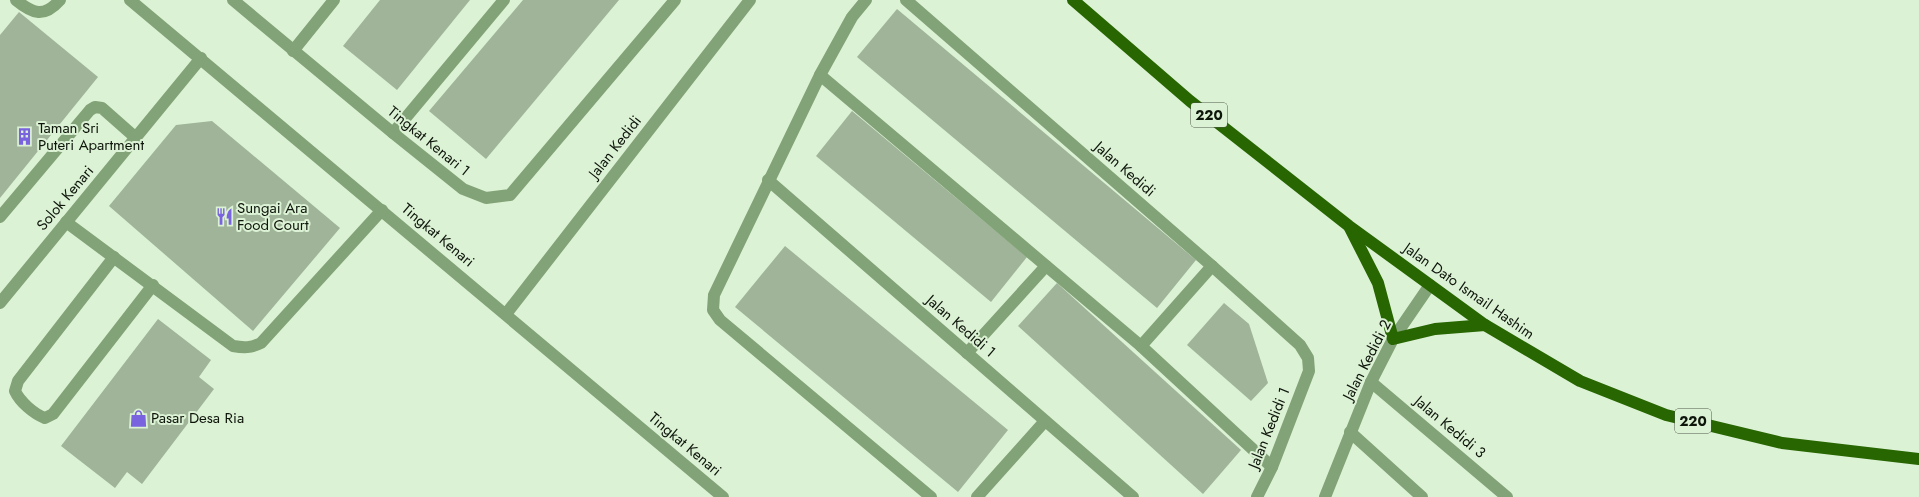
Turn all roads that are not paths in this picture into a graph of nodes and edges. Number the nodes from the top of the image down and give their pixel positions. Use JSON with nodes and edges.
{"nodes":[{"id":1,"x":16,"y":0,"type":"edge"},
{"id":2,"x":60,"y":0,"type":"edge"},
{"id":3,"x":130,"y":0,"type":"edge"},
{"id":4,"x":233,"y":0,"type":"edge"},
{"id":5,"x":334,"y":0,"type":"edge"},
{"id":6,"x":504,"y":0,"type":"edge"},
{"id":7,"x":675,"y":0,"type":"edge"},
{"id":8,"x":750,"y":0,"type":"edge"},
{"id":9,"x":866,"y":0,"type":"edge"},
{"id":10,"x":906,"y":0,"type":"edge"},
{"id":11,"x":1073,"y":0,"type":"edge"},
{"id":12,"x":293,"y":51,"type":"junction"},
{"id":13,"x":201,"y":58,"type":"junction"},
{"id":14,"x":820,"y":75,"type":"junction"},
{"id":15,"x":393,"y":133,"type":"junction"},
{"id":16,"x":136,"y":138,"type":"junction"},
{"id":17,"x":768,"y":180,"type":"junction"},
{"id":18,"x":382,"y":210,"type":"junction"},
{"id":19,"x":0,"y":217,"type":"edge"},
{"id":20,"x":66,"y":222,"type":"junction"},
{"id":21,"x":1349,"y":226,"type":"junction"},
{"id":22,"x":114,"y":257,"type":"junction"},
{"id":23,"x":1046,"y":266,"type":"junction"},
{"id":24,"x":1212,"y":266,"type":"junction"},
{"id":25,"x":153,"y":285,"type":"junction"},
{"id":26,"x":1430,"y":285,"type":"junction"},
{"id":27,"x":1,"y":299,"type":"edge"},
{"id":28,"x":506,"y":314,"type":"junction"},
{"id":29,"x":1485,"y":325,"type":"junction"},
{"id":30,"x":1393,"y":339,"type":"junction"},
{"id":31,"x":1141,"y":346,"type":"junction"},
{"id":32,"x":967,"y":352,"type":"junction"},
{"id":33,"x":1309,"y":371,"type":"joint"},
{"id":34,"x":1372,"y":382,"type":"junction"},
{"id":35,"x":1045,"y":421,"type":"junction"},
{"id":36,"x":1350,"y":432,"type":"junction"},
{"id":37,"x":1919,"y":459,"type":"edge"},
{"id":38,"x":1272,"y":467,"type":"junction"},
{"id":39,"x":722,"y":497,"type":"edge"},
{"id":40,"x":930,"y":497,"type":"edge"},
{"id":41,"x":977,"y":497,"type":"edge"},
{"id":42,"x":1133,"y":497,"type":"edge"},
{"id":43,"x":1257,"y":497,"type":"edge"},
{"id":44,"x":1325,"y":497,"type":"edge"},
{"id":45,"x":1422,"y":497,"type":"edge"},
{"id":46,"x":1507,"y":497,"type":"edge"}],
"edges":[{"from":1,"to":2,"type":"street"},
{"from":3,"to":13,"type":"street","name":"Tingkat Kenari"},
{"from":4,"to":12,"type":"street","name":"Tingkat Kenari 1"},
{"from":5,"to":12,"type":"street"},
{"from":6,"to":15,"type":"street"},
{"from":7,"to":15,"type":"street","name":"Tingkat Kenari 1"},
{"from":8,"to":28,"type":"street","name":"Jalan Kedidi"},
{"from":9,"to":14,"type":"street"},
{"from":10,"to":24,"type":"street","name":"Jalan Kedidi"},
{"from":11,"to":21,"type":"main road","name":"Jalan Dato Ismail Hashim","number":"220"},
{"from":12,"to":15,"type":"street","name":"Tingkat Kenari 1"},
{"from":13,"to":16,"type":"street","name":"Solok Kenari"},
{"from":13,"to":18,"type":"street","name":"Tingkat Kenari"},
{"from":14,"to":17,"type":"street"},
{"from":14,"to":23,"type":"street"},
{"from":16,"to":19,"type":"street"},
{"from":16,"to":20,"type":"street","name":"Solok Kenari"},
{"from":17,"to":32,"type":"street","name":"Jalan Kedidi 1"},
{"from":17,"to":40,"type":"street"},
{"from":18,"to":25,"type":"street"},
{"from":18,"to":28,"type":"street","name":"Tingkat Kenari"},
{"from":20,"to":22,"type":"street"},
{"from":20,"to":27,"type":"street","name":"Solok Kenari"},
{"from":21,"to":26,"type":"main road","name":"Jalan Dato Ismail Hashim","number":"220"},
{"from":21,"to":30,"type":"main road"},
{"from":22,"to":25,"type":"street"},
{"from":22,"to":25,"type":"street"},
{"from":23,"to":31,"type":"street"},
{"from":23,"to":32,"type":"street"},
{"from":24,"to":31,"type":"street"},
{"from":24,"to":33,"type":"street","name":"Jalan Kedidi"},
{"from":26,"to":29,"type":"main road","name":"Jalan Dato Ismail Hashim","number":"220"},
{"from":26,"to":30,"type":"street","name":"Jalan Kedidi 2"},
{"from":28,"to":39,"type":"street","name":"Tingkat Kenari"},
{"from":29,"to":30,"type":"main road"},
{"from":29,"to":37,"type":"main road","name":"Jalan Dato Ismail Hashim","number":"220"},
{"from":30,"to":34,"type":"street","name":"Jalan Kedidi 2"},
{"from":31,"to":38,"type":"street"},
{"from":32,"to":35,"type":"street","name":"Jalan Kedidi 1"},
{"from":33,"to":38,"type":"street","name":"Jalan Kedidi 1"},
{"from":34,"to":36,"type":"street","name":"Jalan Kedidi 2"},
{"from":34,"to":46,"type":"street","name":"Jalan Kedidi 3"},
{"from":35,"to":41,"type":"street"},
{"from":35,"to":42,"type":"street","name":"Jalan Kedidi 1"},
{"from":36,"to":44,"type":"street","name":"Jalan Kedidi 2"},
{"from":36,"to":45,"type":"street"},
{"from":38,"to":43,"type":"street","name":"Jalan Kedidi 1"}]}
